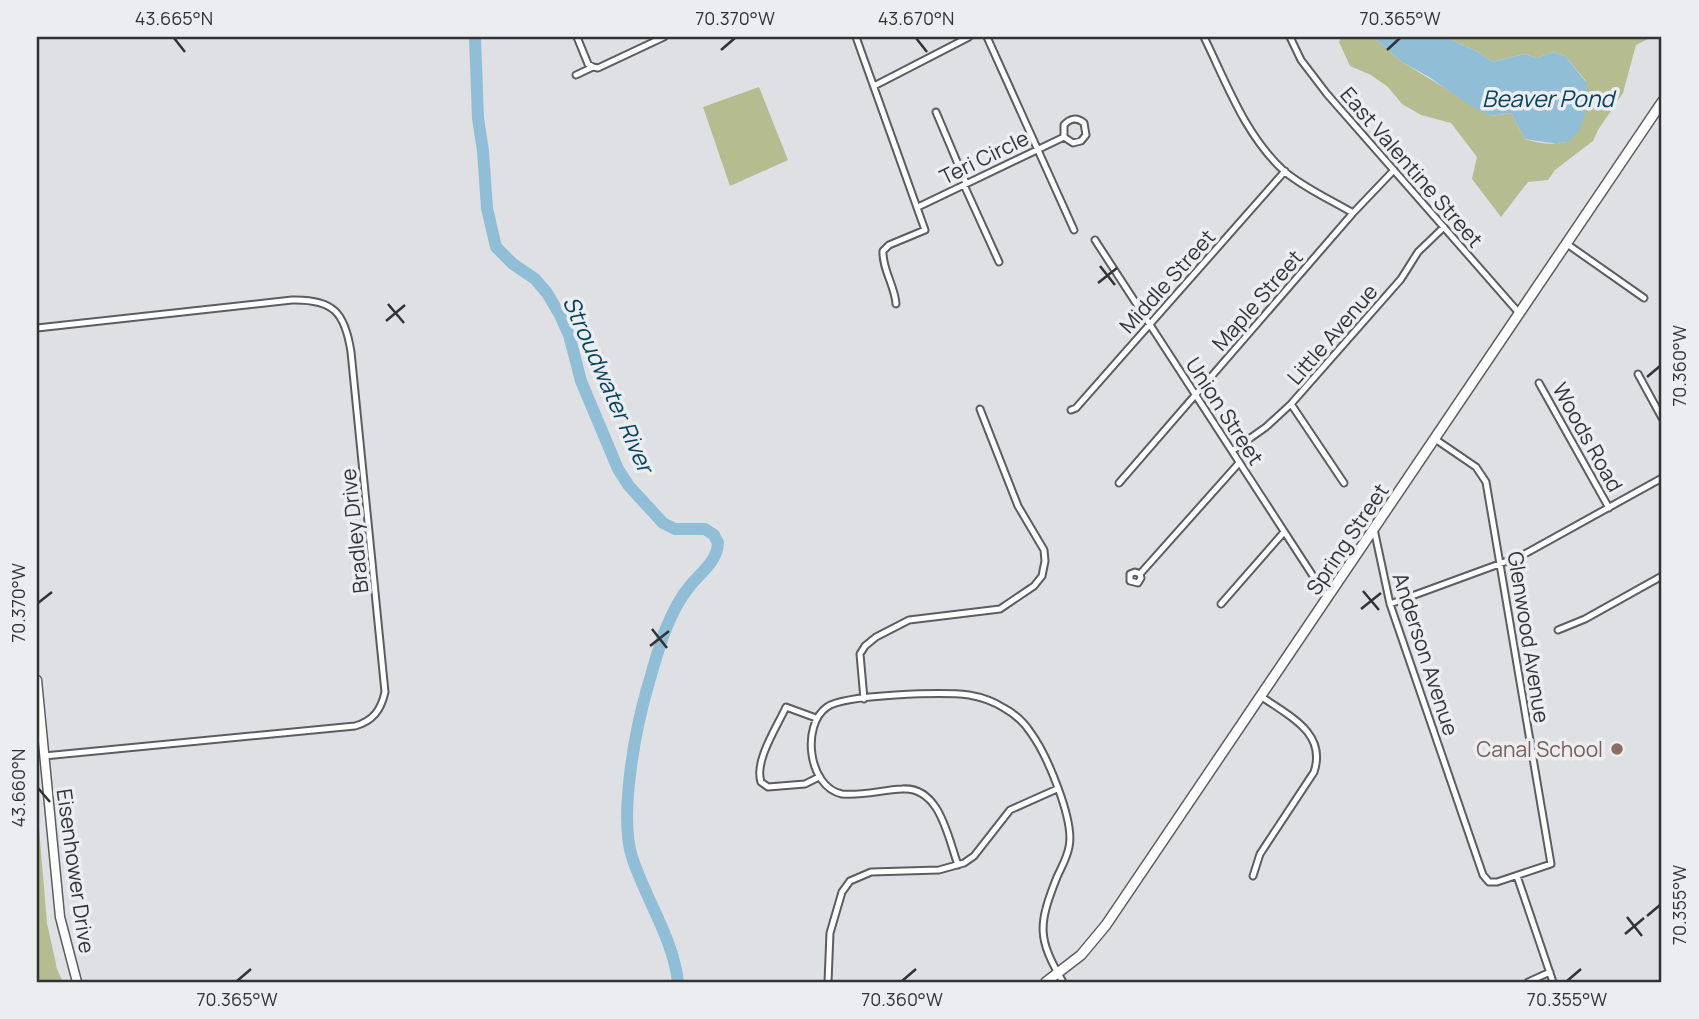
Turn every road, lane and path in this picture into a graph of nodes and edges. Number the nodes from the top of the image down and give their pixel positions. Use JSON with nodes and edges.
{"nodes":[{"id":1,"x":577,"y":37,"type":"edge"},
{"id":2,"x":660,"y":37,"type":"edge"},
{"id":3,"x":856,"y":37,"type":"edge"},
{"id":4,"x":970,"y":37,"type":"edge"},
{"id":5,"x":987,"y":37,"type":"edge"},
{"id":6,"x":1204,"y":37,"type":"edge"},
{"id":7,"x":1290,"y":37,"type":"edge"},
{"id":8,"x":593,"y":67,"type":"junction"},
{"id":9,"x":576,"y":75,"type":"dead end"},
{"id":10,"x":874,"y":86,"type":"junction"},
{"id":11,"x":1662,"y":102,"type":"edge"},
{"id":12,"x":936,"y":112,"type":"dead end"},
{"id":13,"x":1064,"y":137,"type":"junction"},
{"id":14,"x":1037,"y":150,"type":"junction"},
{"id":15,"x":1394,"y":170,"type":"junction"},
{"id":16,"x":1284,"y":171,"type":"junction"},
{"id":17,"x":965,"y":184,"type":"junction"},
{"id":18,"x":918,"y":207,"type":"junction"},
{"id":19,"x":1353,"y":214,"type":"junction"},
{"id":20,"x":1444,"y":227,"type":"junction"},
{"id":21,"x":1074,"y":230,"type":"dead end"},
{"id":22,"x":1095,"y":240,"type":"dead end"},
{"id":23,"x":1567,"y":244,"type":"junction"},
{"id":24,"x":999,"y":261,"type":"dead end"},
{"id":25,"x":1644,"y":298,"type":"dead end"},
{"id":26,"x":896,"y":304,"type":"dead end"},
{"id":27,"x":1519,"y":313,"type":"junction"},
{"id":28,"x":1150,"y":324,"type":"junction"},
{"id":29,"x":37,"y":328,"type":"edge"},
{"id":30,"x":1638,"y":373,"type":"dead end"},
{"id":31,"x":1539,"y":383,"type":"dead end"},
{"id":32,"x":1196,"y":395,"type":"junction"},
{"id":33,"x":1291,"y":404,"type":"junction"},
{"id":34,"x":980,"y":409,"type":"dead end"},
{"id":35,"x":1071,"y":411,"type":"dead end"},
{"id":36,"x":1662,"y":418,"type":"edge"},
{"id":37,"x":1435,"y":439,"type":"junction"},
{"id":38,"x":1232,"y":451,"type":"junction"},
{"id":39,"x":1239,"y":463,"type":"junction"},
{"id":40,"x":1662,"y":478,"type":"edge"},
{"id":41,"x":1119,"y":483,"type":"dead end"},
{"id":42,"x":1345,"y":483,"type":"dead end"},
{"id":43,"x":1609,"y":508,"type":"junction"},
{"id":44,"x":1374,"y":529,"type":"junction"},
{"id":45,"x":1284,"y":532,"type":"junction"},
{"id":46,"x":1502,"y":564,"type":"junction"},
{"id":47,"x":1140,"y":574,"type":"dead end"},
{"id":48,"x":1662,"y":576,"type":"edge"},
{"id":49,"x":1328,"y":599,"type":"junction"},
{"id":50,"x":1221,"y":604,"type":"dead end"},
{"id":51,"x":1391,"y":604,"type":"junction"},
{"id":52,"x":1558,"y":630,"type":"dead end"},
{"id":53,"x":37,"y":680,"type":"edge"},
{"id":54,"x":1262,"y":697,"type":"junction"},
{"id":55,"x":864,"y":699,"type":"junction"},
{"id":56,"x":816,"y":718,"type":"junction"},
{"id":57,"x":44,"y":755,"type":"junction"},
{"id":58,"x":818,"y":777,"type":"junction"},
{"id":59,"x":1057,"y":789,"type":"junction"},
{"id":60,"x":1551,"y":864,"type":"joint"},
{"id":61,"x":958,"y":865,"type":"junction"},
{"id":62,"x":1253,"y":876,"type":"dead end"},
{"id":63,"x":1517,"y":876,"type":"junction"},
{"id":64,"x":1550,"y":972,"type":"junction"},
{"id":65,"x":1061,"y":978,"type":"edge"},
{"id":66,"x":77,"y":982,"type":"edge"},
{"id":67,"x":828,"y":982,"type":"edge"},
{"id":68,"x":1045,"y":982,"type":"edge"},
{"id":69,"x":1528,"y":982,"type":"edge"},
{"id":70,"x":1553,"y":982,"type":"edge"}],
"edges":[{"from":1,"to":8,"type":"street"},
{"from":2,"to":8,"type":"street"},
{"from":3,"to":10,"type":"street"},
{"from":4,"to":10,"type":"street"},
{"from":5,"to":14,"type":"street"},
{"from":6,"to":16,"type":"street"},
{"from":7,"to":15,"type":"street","name":"East Valentine Street"},
{"from":8,"to":9,"type":"street"},
{"from":10,"to":18,"type":"street"},
{"from":11,"to":23,"type":"main road","name":"Spring Street"},
{"from":12,"to":17,"type":"street"},
{"from":13,"to":13,"type":"street","name":"Teri Circle"},
{"from":13,"to":14,"type":"street","name":"Teri Circle"},
{"from":14,"to":17,"type":"street","name":"Teri Circle"},
{"from":14,"to":21,"type":"street"},
{"from":15,"to":19,"type":"street","name":"Maple Street"},
{"from":15,"to":20,"type":"street","name":"East Valentine Street"},
{"from":16,"to":19,"type":"street"},
{"from":16,"to":28,"type":"street","name":"Middle Street"},
{"from":17,"to":18,"type":"street","name":"Teri Circle"},
{"from":17,"to":24,"type":"street"},
{"from":18,"to":26,"type":"street"},
{"from":19,"to":32,"type":"street","name":"Maple Street"},
{"from":20,"to":27,"type":"street","name":"East Valentine Street"},
{"from":20,"to":33,"type":"street","name":"Little Avenue"},
{"from":22,"to":28,"type":"street","name":"Union Street"},
{"from":23,"to":25,"type":"street"},
{"from":23,"to":27,"type":"main road","name":"Spring Street"},
{"from":27,"to":37,"type":"main road","name":"Spring Street"},
{"from":28,"to":32,"type":"street","name":"Union Street"},
{"from":28,"to":35,"type":"street","name":"Middle Street"},
{"from":29,"to":57,"type":"street","name":"Bradley Drive"},
{"from":30,"to":36,"type":"street"},
{"from":31,"to":43,"type":"street","name":"Woods Road"},
{"from":32,"to":38,"type":"street","name":"Union Street"},
{"from":32,"to":41,"type":"street","name":"Maple Street"},
{"from":33,"to":38,"type":"street","name":"Little Avenue"},
{"from":33,"to":42,"type":"street"},
{"from":34,"to":55,"type":"street"},
{"from":37,"to":44,"type":"main road","name":"Spring Street"},
{"from":37,"to":46,"type":"street","name":"Glenwood Avenue"},
{"from":38,"to":39,"type":"street","name":"Union Street"},
{"from":39,"to":45,"type":"street","name":"Union Street"},
{"from":39,"to":47,"type":"street"},
{"from":40,"to":43,"type":"street"},
{"from":43,"to":46,"type":"street"},
{"from":44,"to":49,"type":"main road","name":"Spring Street"},
{"from":44,"to":51,"type":"street","name":"Anderson Avenue"},
{"from":45,"to":49,"type":"street","name":"Union Street"},
{"from":45,"to":50,"type":"street"},
{"from":46,"to":51,"type":"street"},
{"from":46,"to":60,"type":"street","name":"Glenwood Avenue"},
{"from":48,"to":52,"type":"street"},
{"from":49,"to":54,"type":"main road","name":"Spring Street"},
{"from":51,"to":63,"type":"street","name":"Anderson Avenue"},
{"from":53,"to":57,"type":"street","name":"Eisenhower Drive"},
{"from":54,"to":62,"type":"street"},
{"from":54,"to":65,"type":"main road","name":"Spring Street"},
{"from":55,"to":56,"type":"street"},
{"from":55,"to":59,"type":"street"},
{"from":56,"to":58,"type":"street"},
{"from":56,"to":58,"type":"street"},
{"from":57,"to":66,"type":"street","name":"Eisenhower Drive"},
{"from":58,"to":61,"type":"street"},
{"from":59,"to":61,"type":"street"},
{"from":59,"to":65,"type":"street"},
{"from":60,"to":63,"type":"street","name":"Anderson Avenue"},
{"from":61,"to":67,"type":"street"},
{"from":63,"to":64,"type":"street"},
{"from":64,"to":69,"type":"street"},
{"from":64,"to":70,"type":"street"},
{"from":65,"to":68,"type":"main road","name":"Spring Street"}]}
